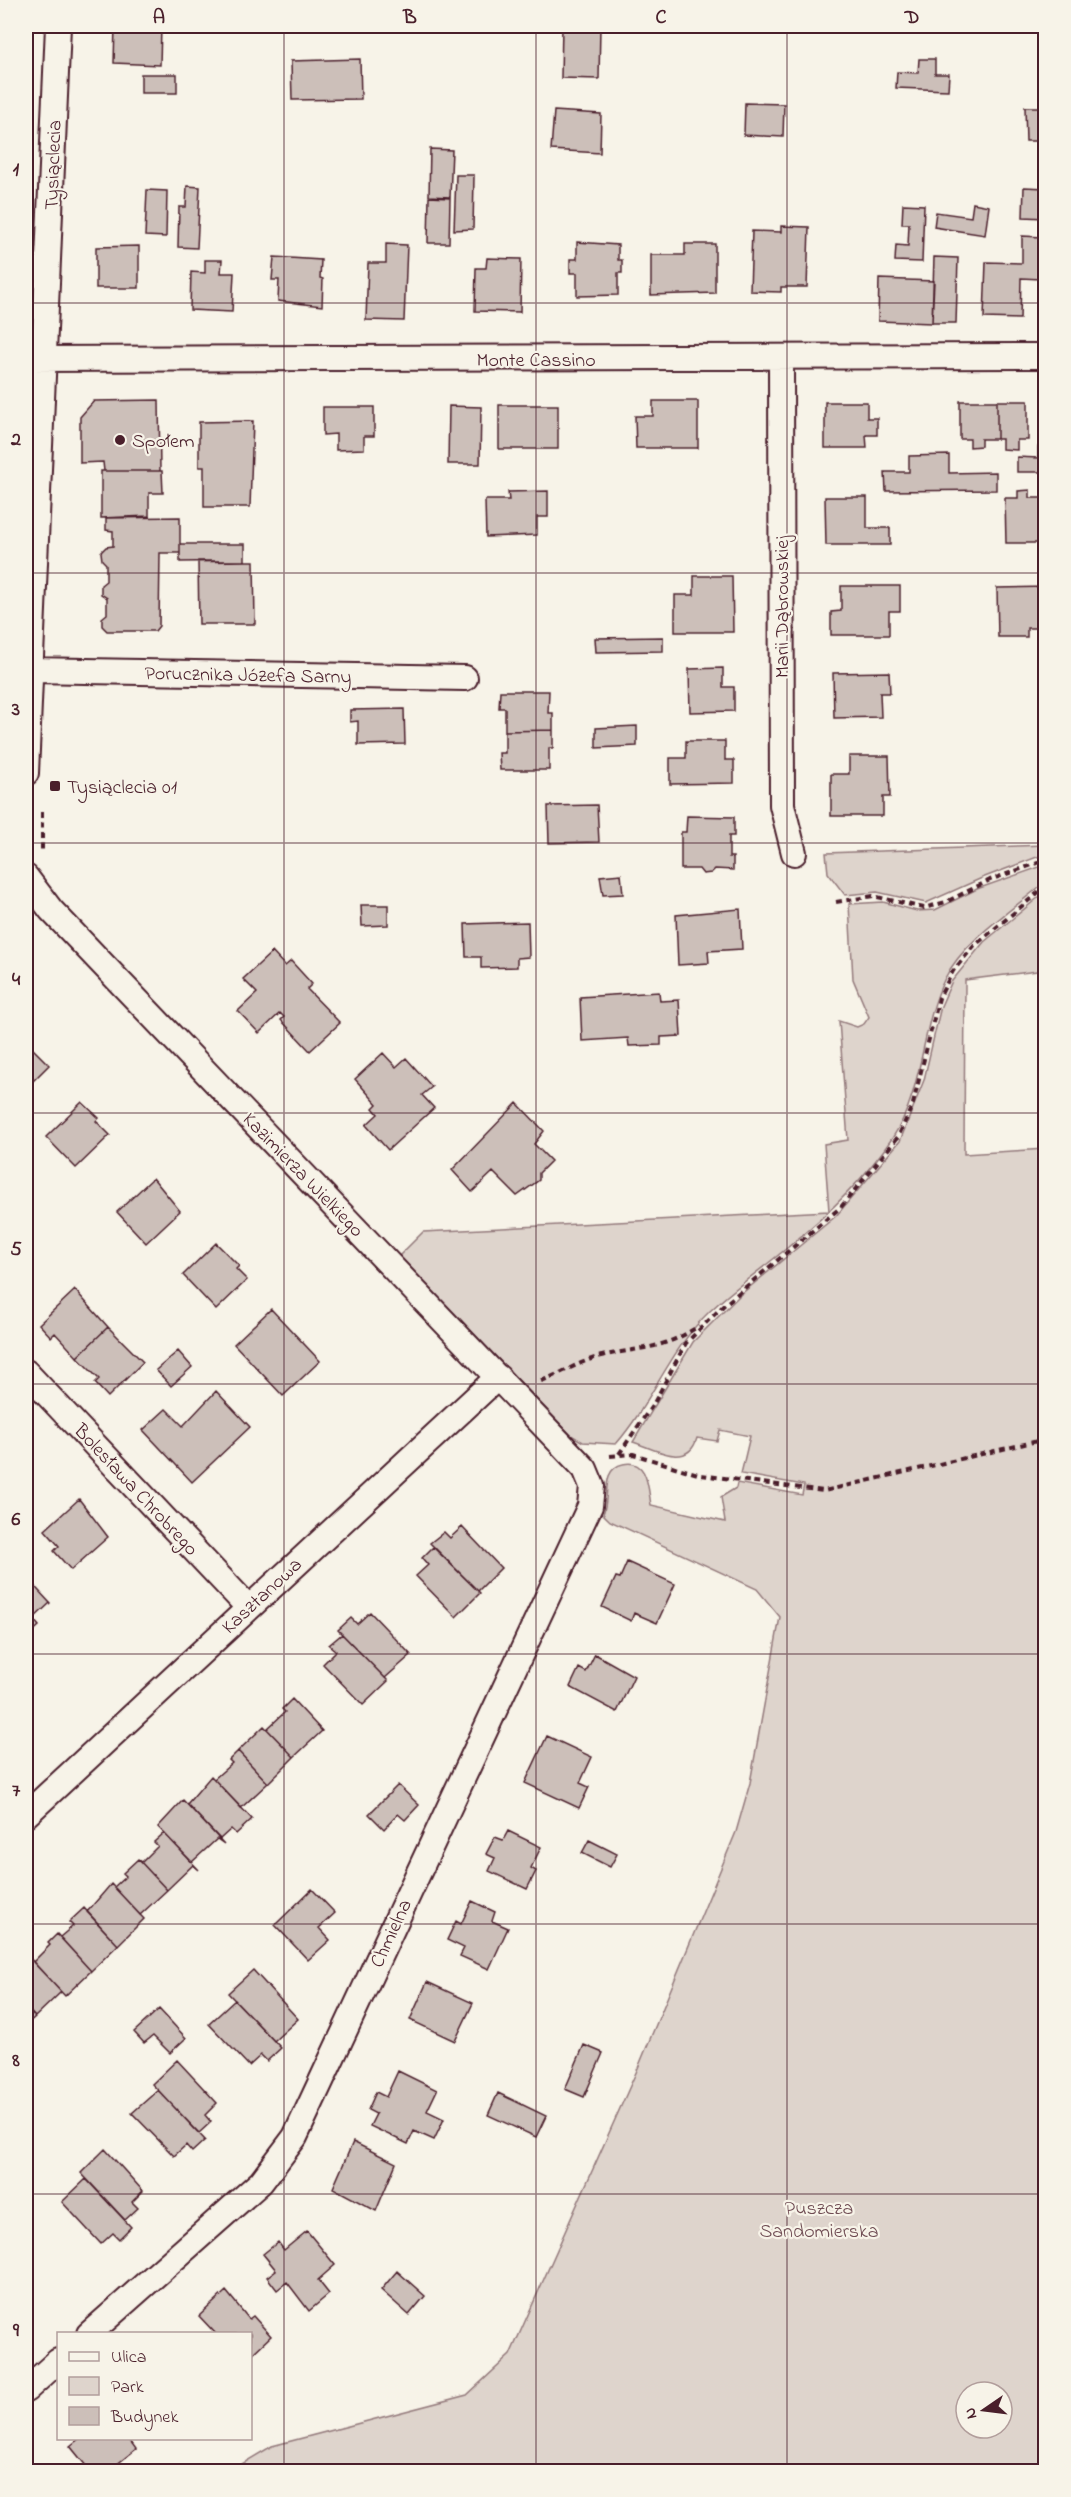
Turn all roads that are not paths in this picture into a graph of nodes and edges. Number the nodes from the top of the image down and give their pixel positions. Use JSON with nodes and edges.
{"nodes":[{"id":1,"x":58,"y":26,"type":"edge"},
{"id":2,"x":1046,"y":356,"type":"edge"},
{"id":3,"x":35,"y":359,"type":"edge"},
{"id":4,"x":781,"y":359,"type":"junction"},
{"id":5,"x":31,"y":670,"type":"junction"},
{"id":6,"x":465,"y":678,"type":"dead end"},
{"id":7,"x":26,"y":773,"type":"edge"},
{"id":8,"x":794,"y":854,"type":"dead end"},
{"id":9,"x":26,"y":877,"type":"edge"},
{"id":10,"x":26,"y":1372,"type":"edge"},
{"id":11,"x":504,"y":1384,"type":"junction"},
{"id":12,"x":585,"y":1469,"type":"joint"},
{"id":13,"x":248,"y":1606,"type":"junction"},
{"id":14,"x":26,"y":1815,"type":"edge"},
{"id":15,"x":91,"y":2332,"type":"edge"},
{"id":16,"x":57,"y":2362,"type":"edge"},
{"id":17,"x":26,"y":2390,"type":"edge"}],
"edges":[{"from":1,"to":3,"type":"street","name":"Tysiąclecia"},
{"from":2,"to":4,"type":"street","name":"Monte Cassino"},
{"from":3,"to":4,"type":"street","name":"Monte Cassino"},
{"from":3,"to":5,"type":"street","name":"Tysiąclecia"},
{"from":4,"to":8,"type":"street","name":"Marii Dąbrowskiej"},
{"from":5,"to":6,"type":"street","name":"Porucznika Józefa Sarny"},
{"from":5,"to":7,"type":"street","name":"Tysiąclecia"},
{"from":9,"to":11,"type":"street","name":"Kazimierza Wielkiego"},
{"from":10,"to":13,"type":"street","name":"Bolesława Chrobrego"},
{"from":11,"to":12,"type":"street","name":"Kazimierza Wielkiego"},
{"from":11,"to":13,"type":"street","name":"Kasztanowa"},
{"from":12,"to":15,"type":"street","name":"Chmielna"},
{"from":13,"to":14,"type":"street","name":"Kasztanowa"},
{"from":16,"to":17,"type":"street"}]}
